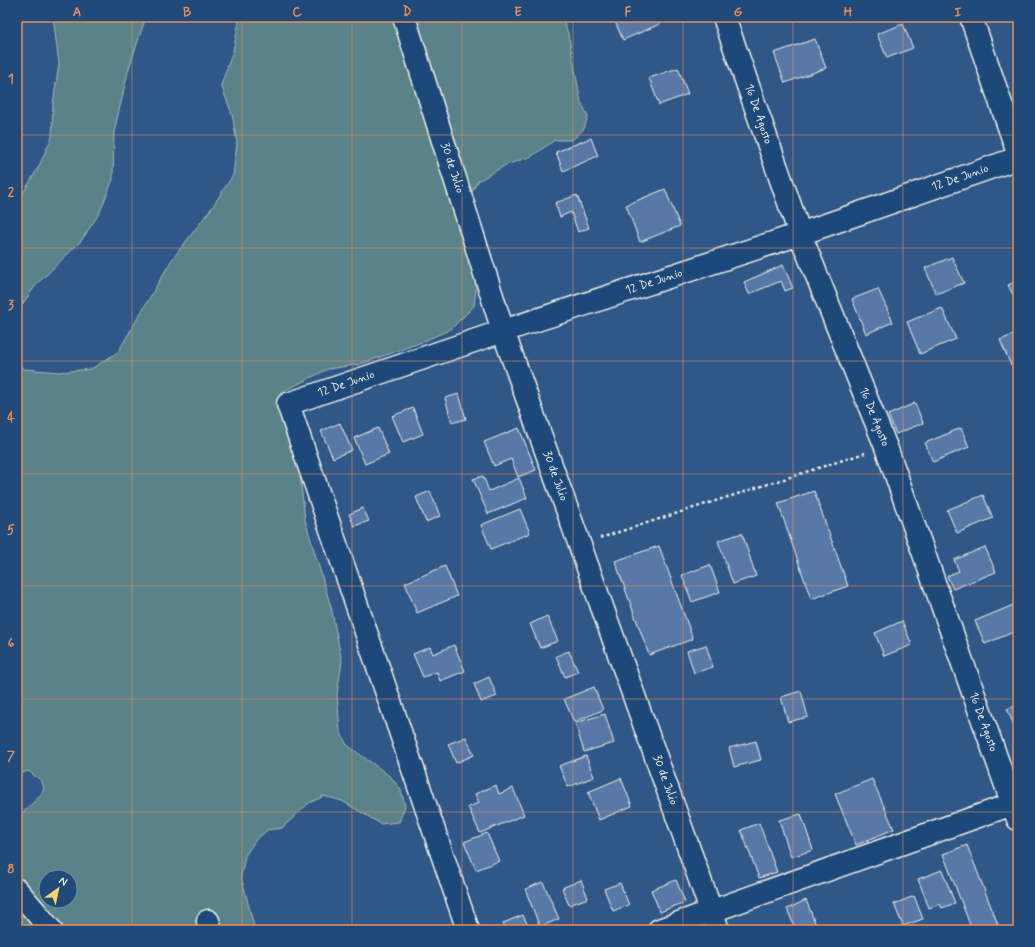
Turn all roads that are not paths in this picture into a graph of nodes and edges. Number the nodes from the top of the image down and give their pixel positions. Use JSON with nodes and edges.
{"nodes":[{"id":1,"x":404,"y":17,"type":"edge"},
{"id":2,"x":724,"y":17,"type":"edge"},
{"id":3,"x":971,"y":17,"type":"edge"},
{"id":4,"x":1018,"y":153,"type":"edge"},
{"id":5,"x":1018,"y":158,"type":"edge"},
{"id":6,"x":800,"y":234,"type":"junction"},
{"id":7,"x":504,"y":331,"type":"junction"},
{"id":8,"x":1016,"y":809,"type":"edge"},
{"id":9,"x":17,"y":890,"type":"edge"},
{"id":10,"x":715,"y":921,"type":"edge"},
{"id":11,"x":51,"y":930,"type":"edge"},
{"id":12,"x":468,"y":930,"type":"edge"},
{"id":13,"x":659,"y":930,"type":"edge"}],
"edges":[{"from":1,"to":7,"type":"street","name":"30 de Julio"},
{"from":2,"to":6,"type":"street","name":"16 De Agosto"},
{"from":3,"to":4,"type":"street"},
{"from":5,"to":6,"type":"street","name":"12 De Junio"},
{"from":6,"to":7,"type":"street","name":"12 De Junio"},
{"from":6,"to":8,"type":"street","name":"16 De Agosto"},
{"from":7,"to":10,"type":"street","name":"30 de Julio"},
{"from":7,"to":12,"type":"street","name":"12 De Junio"},
{"from":8,"to":10,"type":"street"},
{"from":9,"to":11,"type":"street"},
{"from":10,"to":13,"type":"street"}]}
